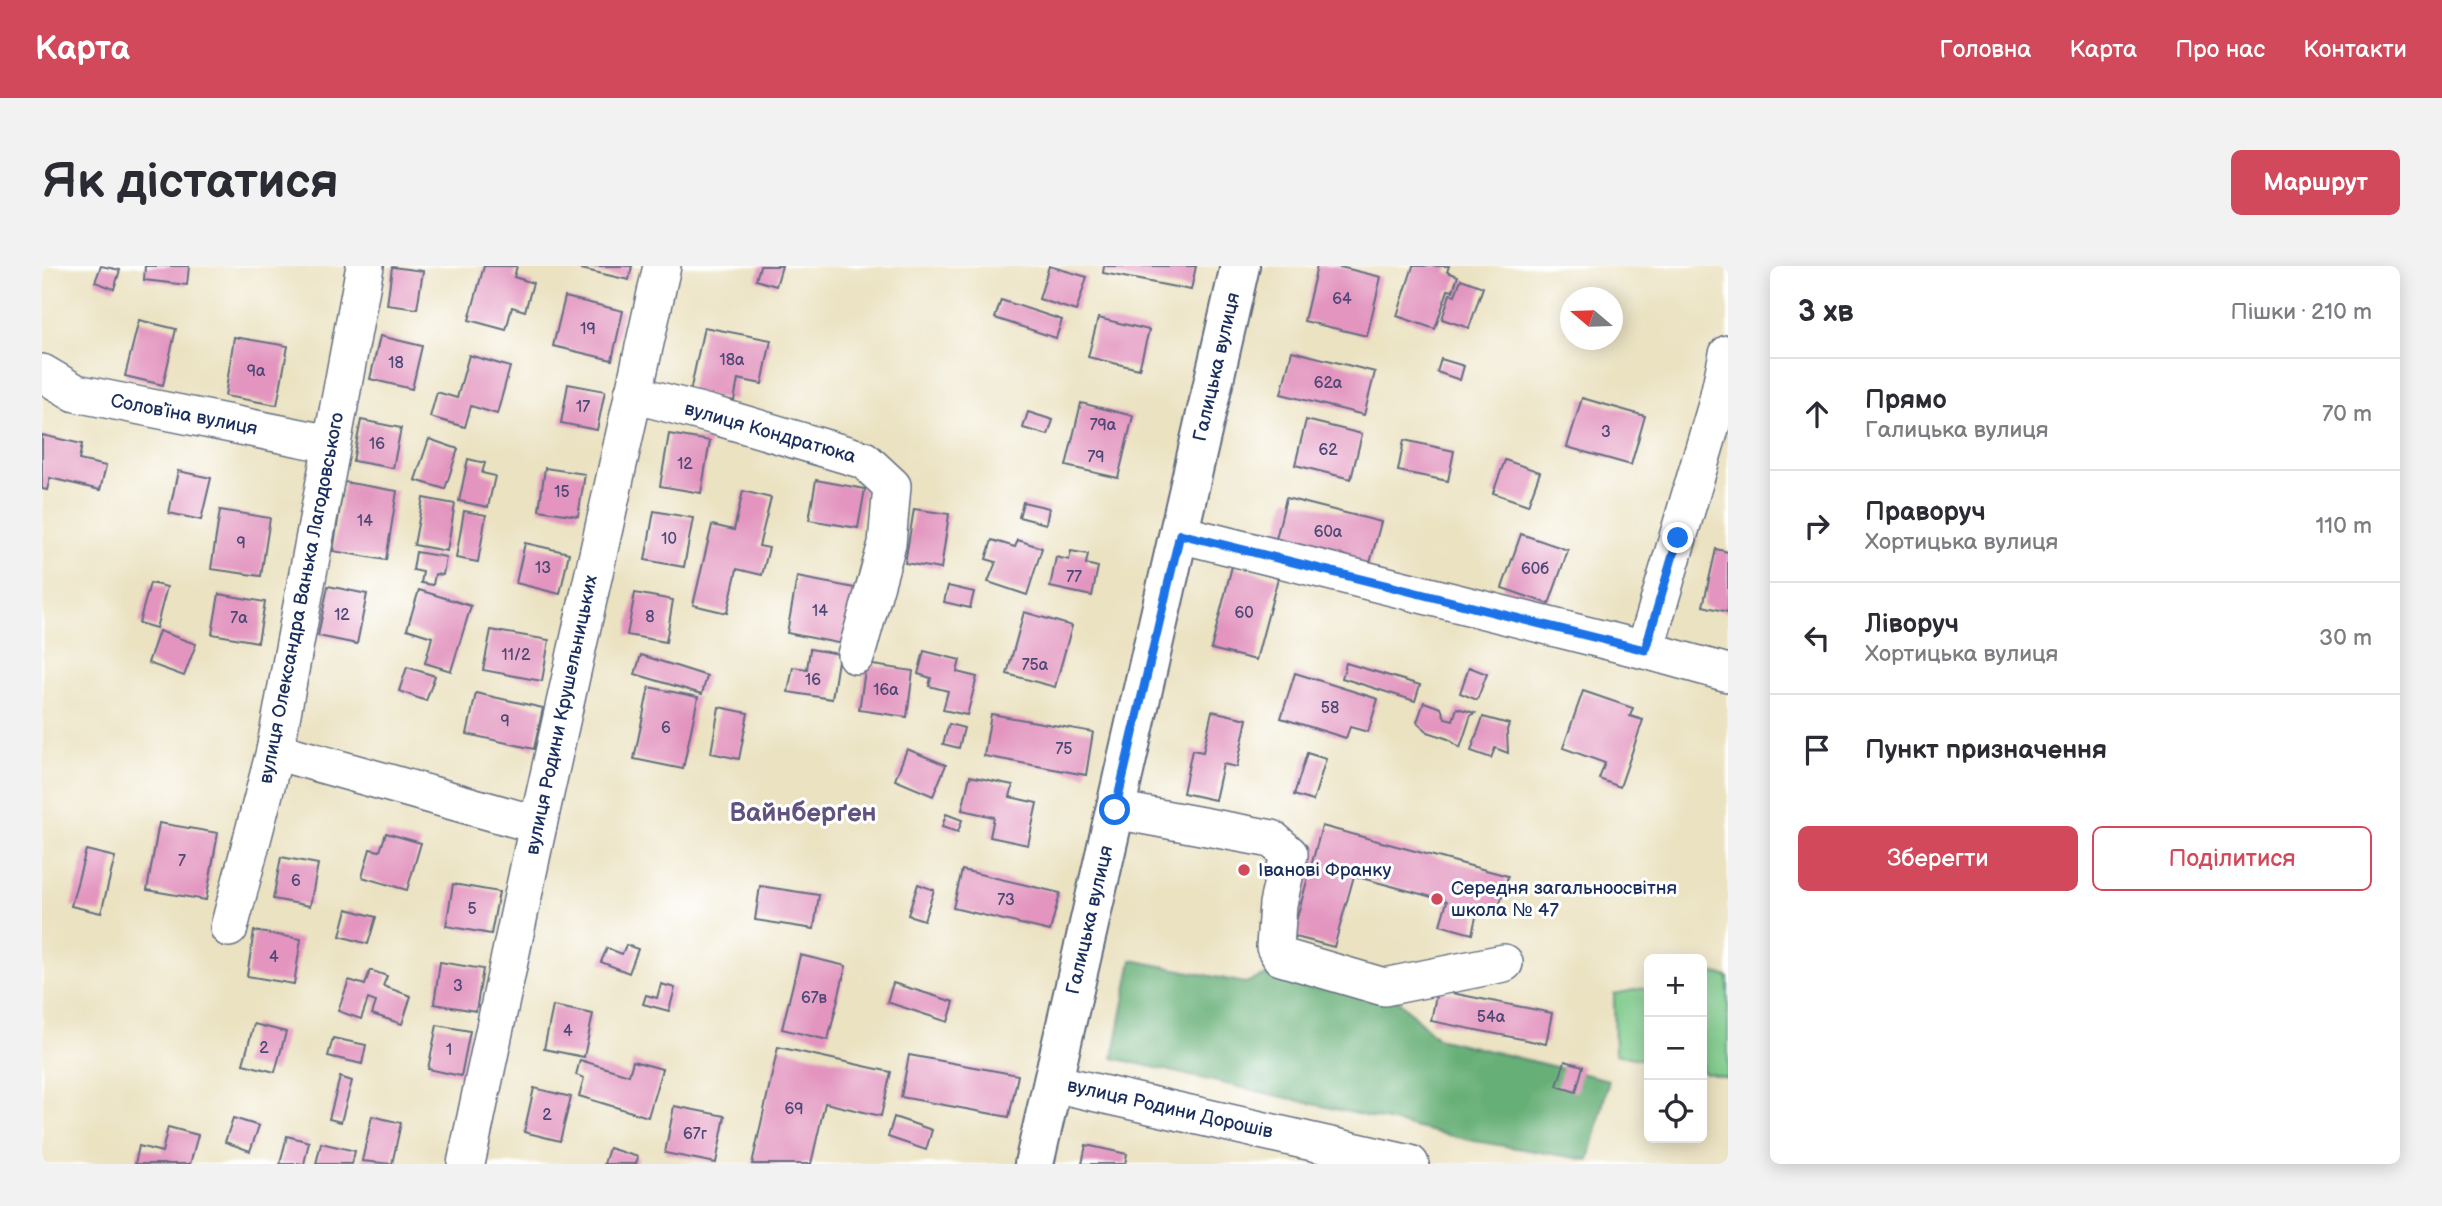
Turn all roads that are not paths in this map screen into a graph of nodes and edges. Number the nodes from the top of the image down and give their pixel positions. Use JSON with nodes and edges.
{"nodes":[{"id":1,"x":366,"y":266,"type":"edge"},
{"id":2,"x":662,"y":266,"type":"edge"},
{"id":3,"x":1240,"y":266,"type":"edge"},
{"id":4,"x":1728,"y":354,"type":"edge"},
{"id":5,"x":42,"y":373,"type":"edge"},
{"id":6,"x":633,"y":394,"type":"junction"},
{"id":7,"x":331,"y":444,"type":"junction"},
{"id":8,"x":1180,"y":534,"type":"junction"},
{"id":9,"x":1645,"y":650,"type":"junction"},
{"id":10,"x":856,"y":655,"type":"dead end"},
{"id":11,"x":1728,"y":673,"type":"edge"},
{"id":12,"x":275,"y":751,"type":"junction"},
{"id":13,"x":1115,"y":810,"type":"junction"},
{"id":14,"x":537,"y":825,"type":"junction"},
{"id":15,"x":229,"y":928,"type":"dead end"},
{"id":16,"x":1504,"y":963,"type":"dead end"},
{"id":17,"x":1053,"y":1083,"type":"junction"},
{"id":18,"x":466,"y":1164,"type":"edge"},
{"id":19,"x":1034,"y":1164,"type":"edge"},
{"id":20,"x":1410,"y":1164,"type":"edge"}],
"edges":[{"from":1,"to":7,"type":"street","name":"вулиця Олександра Ванька Лагодовського"},
{"from":2,"to":6,"type":"street","name":"вулиця Родини Крушельницьких"},
{"from":3,"to":8,"type":"main road","name":"Галицька вулиця"},
{"from":4,"to":9,"type":"street"},
{"from":5,"to":7,"type":"street","name":"Соловʼїна вулиця"},
{"from":6,"to":10,"type":"street","name":"вулиця Кондратюка"},
{"from":6,"to":14,"type":"street","name":"вулиця Родини Крушельницьких"},
{"from":7,"to":12,"type":"street","name":"вулиця Олександра Ванька Лагодовського"},
{"from":8,"to":9,"type":"street"},
{"from":8,"to":13,"type":"main road","name":"Галицька вулиця"},
{"from":9,"to":11,"type":"street"},
{"from":12,"to":14,"type":"street"},
{"from":12,"to":15,"type":"street","name":"вулиця Олександра Ванька Лагодовського"},
{"from":13,"to":16,"type":"street"},
{"from":13,"to":17,"type":"main road","name":"Галицька вулиця"},
{"from":14,"to":18,"type":"street","name":"вулиця Родини Крушельницьких"},
{"from":17,"to":19,"type":"main road","name":"Галицька вулиця"},
{"from":17,"to":20,"type":"street","name":"вулиця Родини Дорошів"}]}
